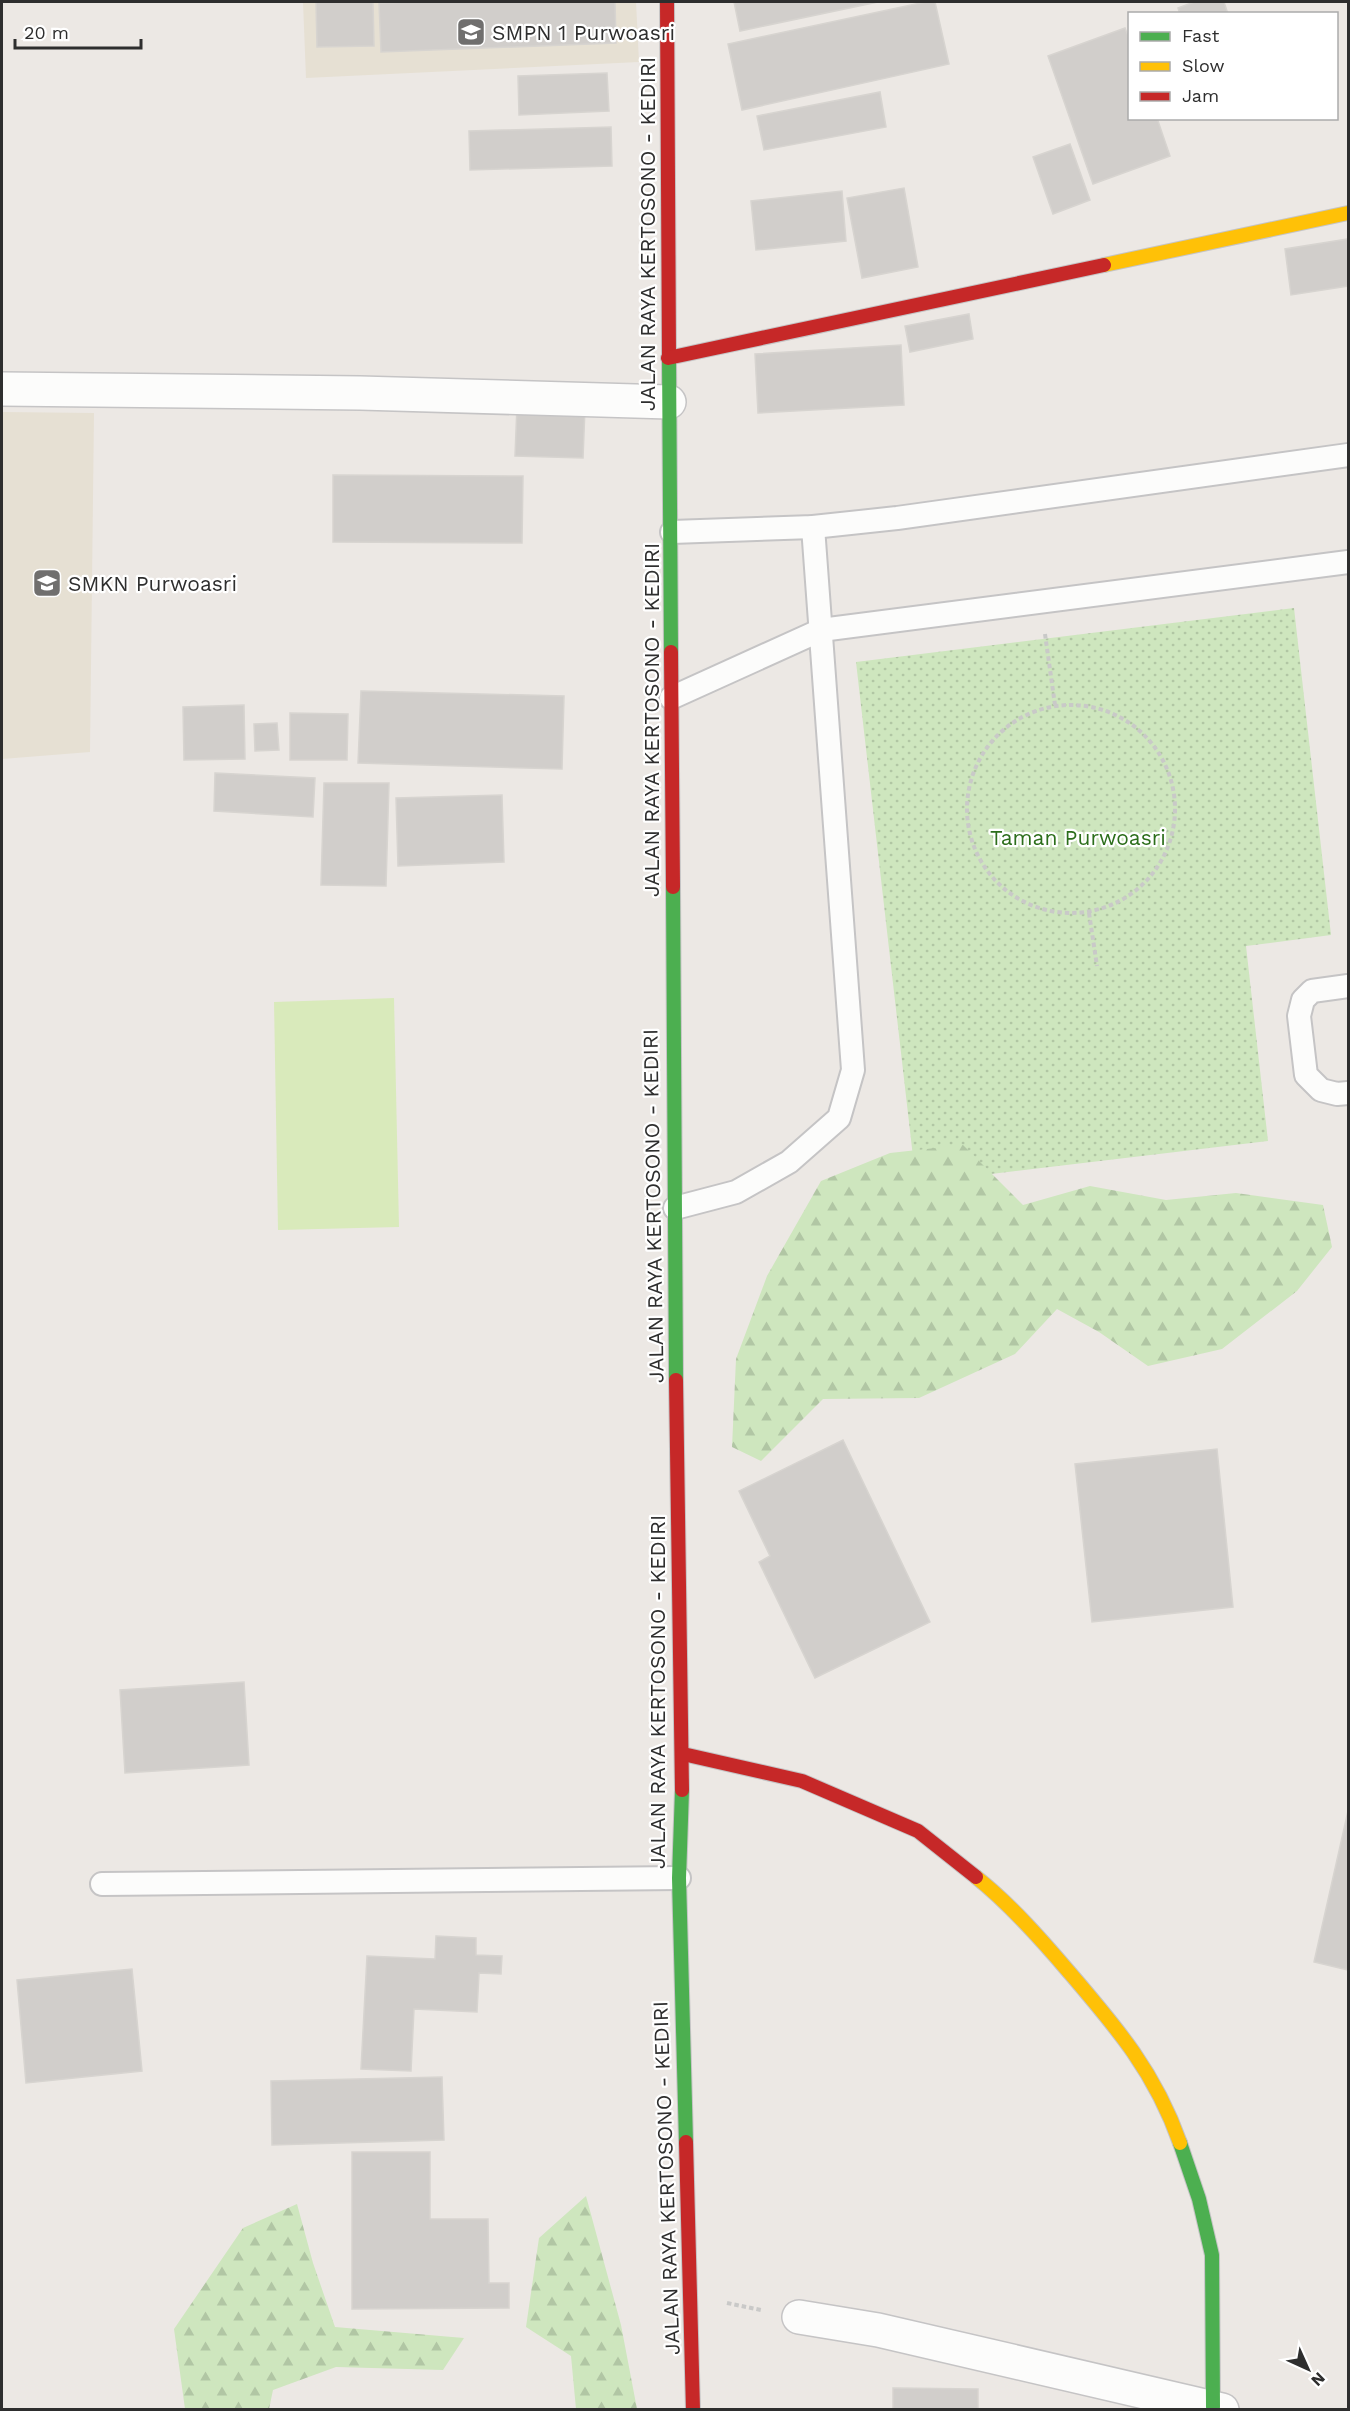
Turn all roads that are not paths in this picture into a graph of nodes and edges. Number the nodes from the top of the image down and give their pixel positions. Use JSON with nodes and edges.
{"nodes":[{"id":1,"x":667,"y":2,"type":"edge"},
{"id":2,"x":1348,"y":213,"type":"edge"},
{"id":3,"x":668,"y":358,"type":"junction"},
{"id":4,"x":2,"y":389,"type":"edge"},
{"id":5,"x":669,"y":402,"type":"junction"},
{"id":6,"x":1348,"y":455,"type":"edge"},
{"id":7,"x":813,"y":527,"type":"junction"},
{"id":8,"x":672,"y":532,"type":"junction"},
{"id":9,"x":1348,"y":562,"type":"edge"},
{"id":10,"x":821,"y":630,"type":"junction"},
{"id":11,"x":671,"y":698,"type":"junction"},
{"id":12,"x":1348,"y":986,"type":"edge"},
{"id":13,"x":1348,"y":1093,"type":"edge"},
{"id":14,"x":675,"y":1208,"type":"junction"},
{"id":15,"x":683,"y":1754,"type":"junction"},
{"id":16,"x":679,"y":1878,"type":"junction"},
{"id":17,"x":102,"y":1884,"type":"dead end"},
{"id":18,"x":799,"y":2317,"type":"road end"},
{"id":19,"x":1217,"y":2408,"type":"edge"},
{"id":20,"x":693,"y":2409,"type":"edge"}],
"edges":[{"from":1,"to":3,"type":"main road","name":"JALAN RAYA KERTOSONO - KEDIRI"},
{"from":2,"to":3,"type":"main road"},
{"from":3,"to":5,"type":"main road","name":"JALAN RAYA KERTOSONO - KEDIRI"},
{"from":4,"to":5,"type":"street"},
{"from":5,"to":8,"type":"main road","name":"JALAN RAYA KERTOSONO - KEDIRI"},
{"from":6,"to":7,"type":"lane"},
{"from":7,"to":8,"type":"lane"},
{"from":7,"to":10,"type":"lane"},
{"from":8,"to":11,"type":"main road","name":"JALAN RAYA KERTOSONO - KEDIRI"},
{"from":9,"to":10,"type":"lane"},
{"from":10,"to":11,"type":"lane"},
{"from":10,"to":14,"type":"lane"},
{"from":11,"to":14,"type":"main road","name":"JALAN RAYA KERTOSONO - KEDIRI"},
{"from":12,"to":13,"type":"lane"},
{"from":14,"to":15,"type":"main road","name":"JALAN RAYA KERTOSONO - KEDIRI"},
{"from":15,"to":16,"type":"main road","name":"JALAN RAYA KERTOSONO - KEDIRI"},
{"from":15,"to":19,"type":"main road"},
{"from":16,"to":17,"type":"lane"},
{"from":16,"to":20,"type":"main road","name":"JALAN RAYA KERTOSONO - KEDIRI"},
{"from":18,"to":19,"type":"street"}]}
